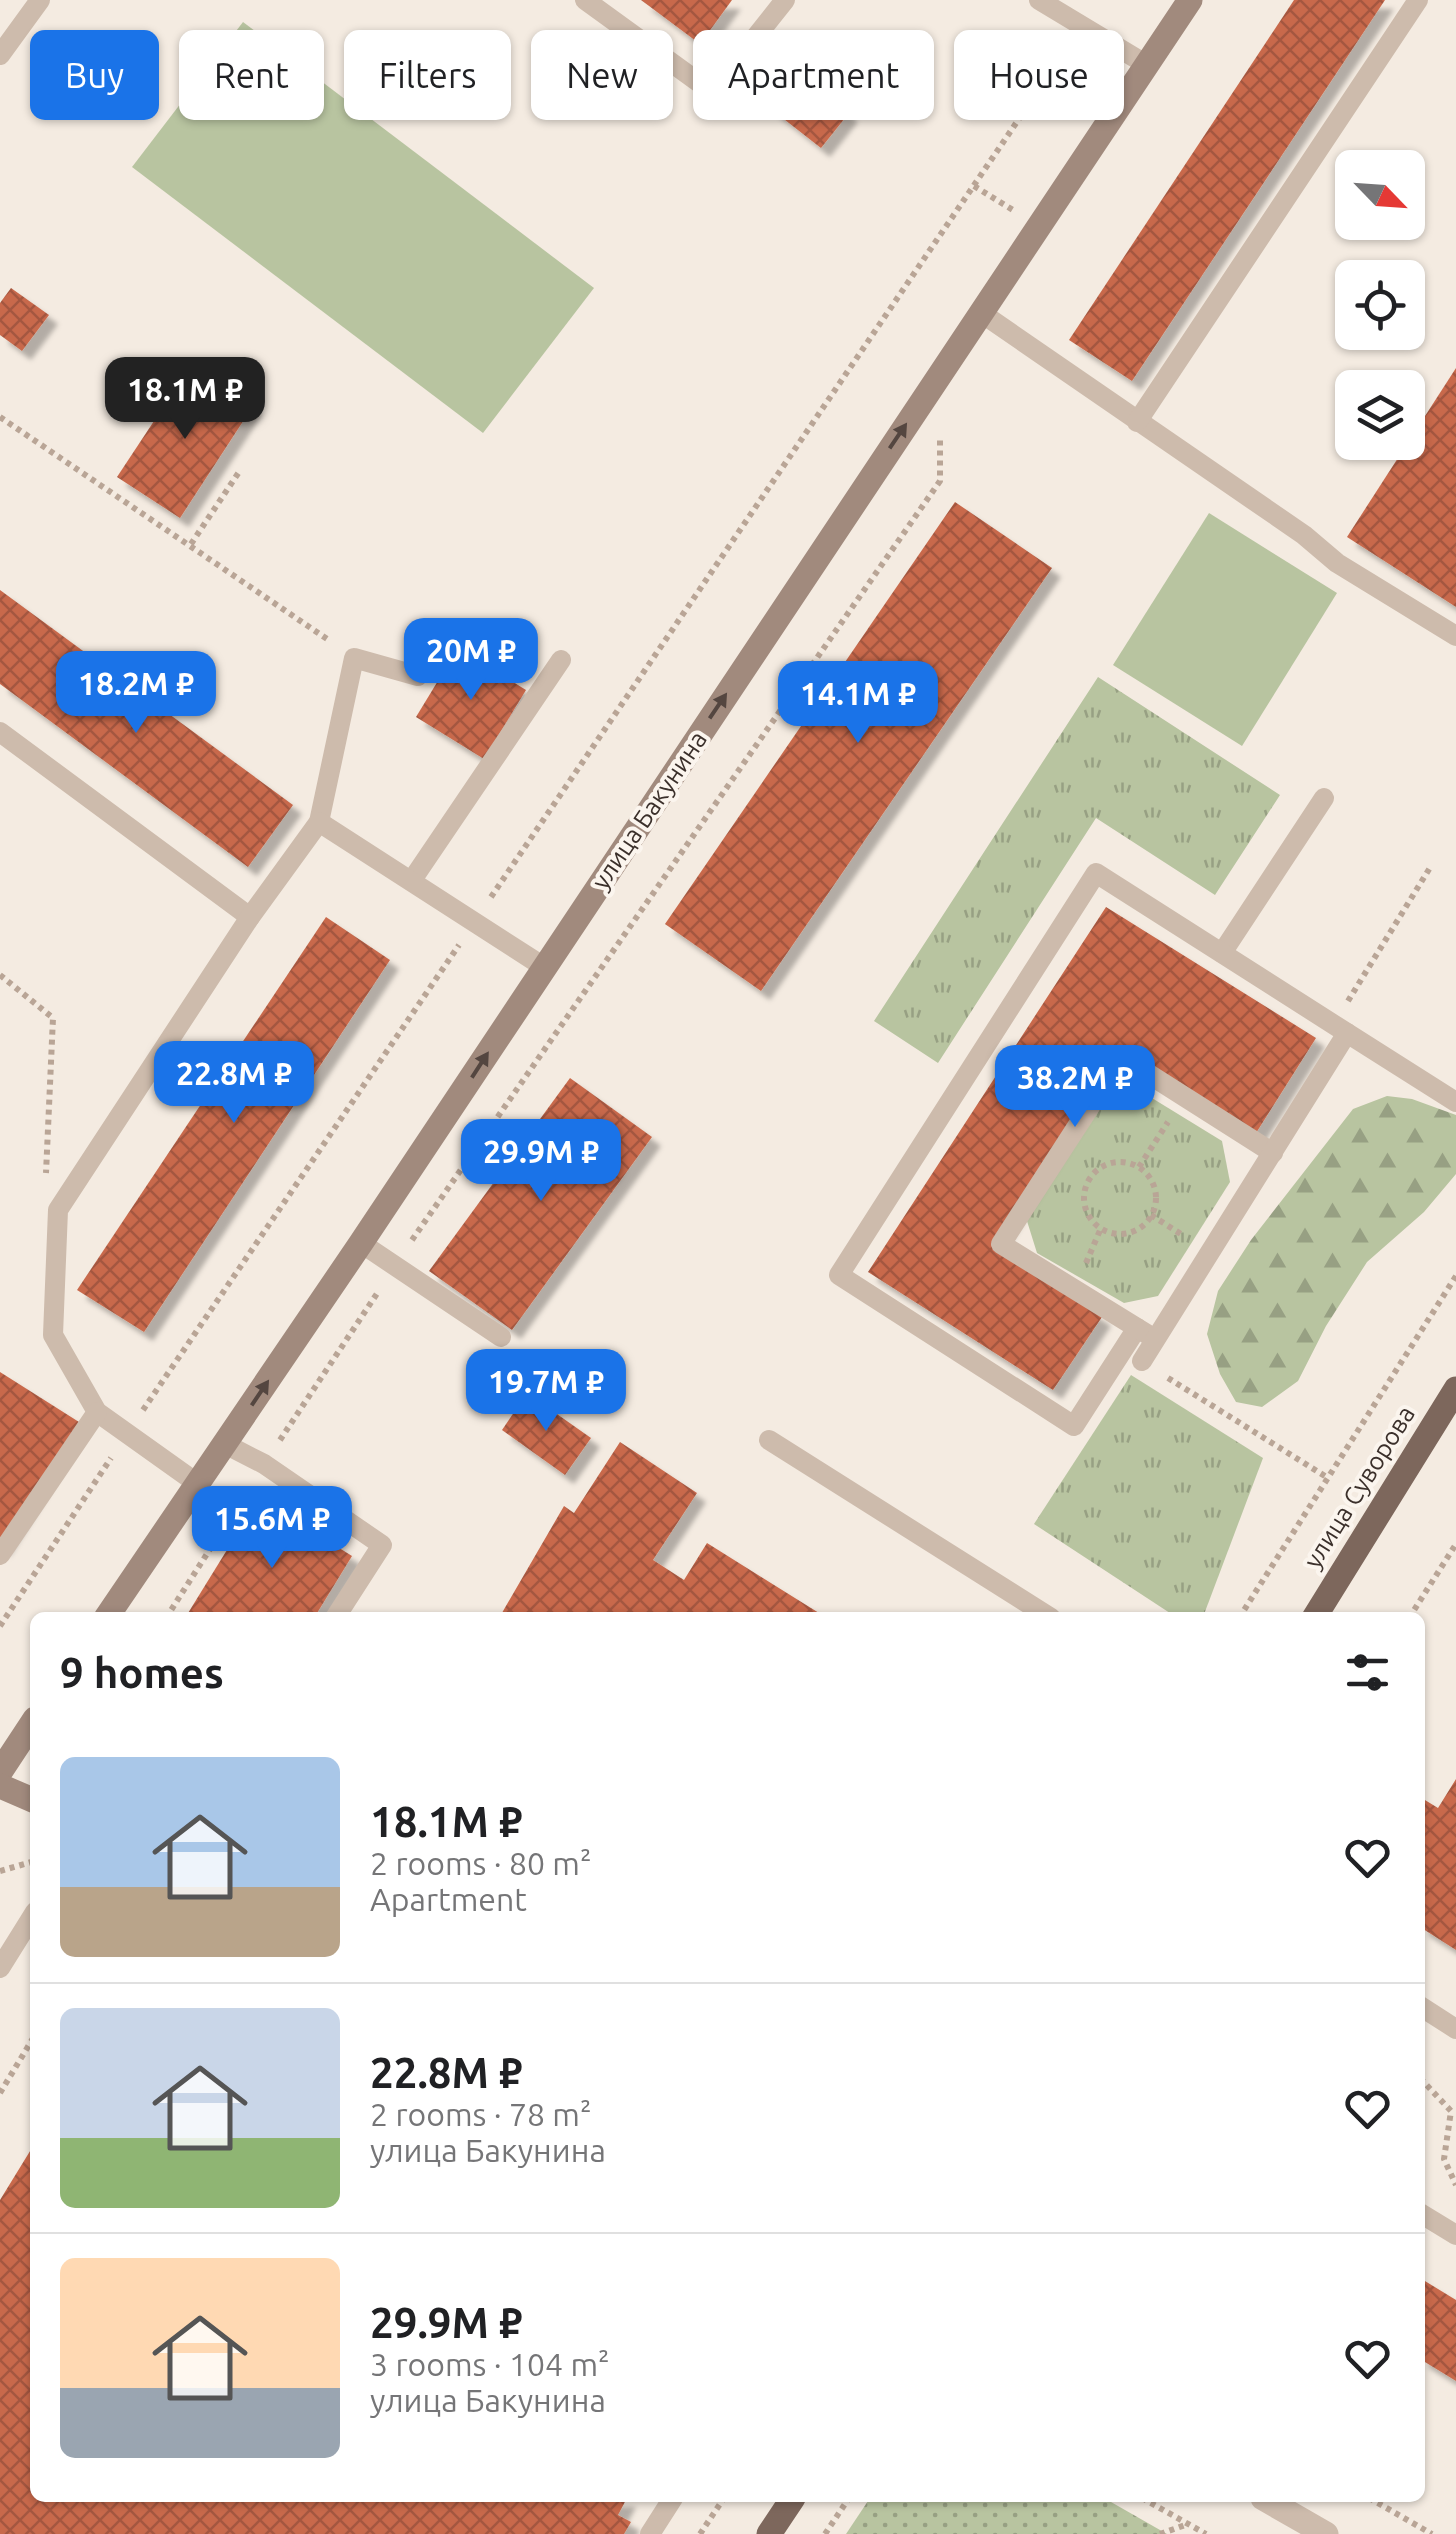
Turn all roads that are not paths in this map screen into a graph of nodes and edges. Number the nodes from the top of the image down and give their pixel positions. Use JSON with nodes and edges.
{"nodes":[{"id":1,"x":40,"y":0,"type":"edge"},
{"id":2,"x":585,"y":0,"type":"edge"},
{"id":3,"x":785,"y":0,"type":"edge"},
{"id":4,"x":1039,"y":0,"type":"edge"},
{"id":5,"x":1190,"y":0,"type":"edge"},
{"id":6,"x":1418,"y":0,"type":"edge"},
{"id":7,"x":0,"y":54,"type":"edge"},
{"id":8,"x":1147,"y":65,"type":"junction"},
{"id":9,"x":980,"y":312,"type":"junction"},
{"id":10,"x":1137,"y":422,"type":"junction"},
{"id":11,"x":1456,"y":636,"type":"edge"},
{"id":12,"x":561,"y":660,"type":"dead end"},
{"id":13,"x":418,"y":676,"type":"dead end"},
{"id":14,"x":0,"y":732,"type":"edge"},
{"id":15,"x":1324,"y":798,"type":"dead end"},
{"id":16,"x":320,"y":822,"type":"junction"},
{"id":17,"x":412,"y":880,"type":"junction"},
{"id":18,"x":250,"y":917,"type":"junction"},
{"id":19,"x":1222,"y":954,"type":"junction"},
{"id":20,"x":544,"y":967,"type":"junction"},
{"id":21,"x":1340,"y":1029,"type":"junction"},
{"id":22,"x":1456,"y":1102,"type":"edge"},
{"id":23,"x":1272,"y":1152,"type":"junction"},
{"id":24,"x":361,"y":1243,"type":"junction"},
{"id":25,"x":1146,"y":1333,"type":"junction"},
{"id":26,"x":501,"y":1337,"type":"dead end"},
{"id":27,"x":1142,"y":1361,"type":"road end"},
{"id":28,"x":1456,"y":1389,"type":"edge"},
{"id":29,"x":97,"y":1412,"type":"junction"},
{"id":30,"x":769,"y":1440,"type":"dead end"},
{"id":31,"x":225,"y":1444,"type":"junction"},
{"id":32,"x":198,"y":1484,"type":"junction"},
{"id":33,"x":0,"y":1555,"type":"edge"},
{"id":34,"x":110,"y":1612,"type":"edge"},
{"id":35,"x":339,"y":1612,"type":"edge"},
{"id":36,"x":1041,"y":1612,"type":"edge"},
{"id":37,"x":1318,"y":1612,"type":"edge"},
{"id":38,"x":30,"y":1727,"type":"edge"},
{"id":39,"x":0,"y":1772,"type":"edge"},
{"id":40,"x":0,"y":1786,"type":"edge"},
{"id":41,"x":30,"y":1799,"type":"edge"},
{"id":42,"x":30,"y":1920,"type":"edge"},
{"id":43,"x":0,"y":1968,"type":"edge"},
{"id":44,"x":1425,"y":2009,"type":"edge"},
{"id":45,"x":1456,"y":2029,"type":"edge"},
{"id":46,"x":1425,"y":2216,"type":"edge"},
{"id":47,"x":1456,"y":2235,"type":"edge"},
{"id":48,"x":670,"y":2502,"type":"edge"},
{"id":49,"x":789,"y":2502,"type":"edge"},
{"id":50,"x":1270,"y":2502,"type":"edge"},
{"id":51,"x":650,"y":2534,"type":"edge"},
{"id":52,"x":769,"y":2534,"type":"edge"},
{"id":53,"x":1326,"y":2534,"type":"edge"}],
"edges":[{"from":1,"to":7,"type":"lane"},
{"from":2,"to":3,"type":"lane"},
{"from":4,"to":8,"type":"lane"},
{"from":5,"to":8,"type":"street","name":"улица Бакунина"},
{"from":6,"to":10,"type":"lane"},
{"from":8,"to":9,"type":"street","name":"улица Бакунина"},
{"from":9,"to":10,"type":"lane"},
{"from":20,"to":9,"type":"street","name":"улица Бакунина","one_way":true},
{"from":10,"to":11,"type":"lane"},
{"from":12,"to":17,"type":"lane"},
{"from":13,"to":16,"type":"lane"},
{"from":14,"to":18,"type":"lane"},
{"from":15,"to":19,"type":"lane"},
{"from":16,"to":17,"type":"lane"},
{"from":16,"to":18,"type":"lane"},
{"from":17,"to":20,"type":"lane"},
{"from":18,"to":29,"type":"lane"},
{"from":19,"to":21,"type":"lane"},
{"from":19,"to":25,"type":"lane"},
{"from":24,"to":20,"type":"street","name":"улица Бакунина","one_way":true},
{"from":21,"to":22,"type":"lane"},
{"from":21,"to":23,"type":"lane"},
{"from":23,"to":25,"type":"lane"},
{"from":23,"to":25,"type":"lane"},
{"from":24,"to":26,"type":"lane"},
{"from":31,"to":24,"type":"street","name":"улица Бакунина","one_way":true},
{"from":25,"to":27,"type":"lane"},
{"from":28,"to":37,"type":"main road","name":"улица Суворова"},
{"from":29,"to":32,"type":"lane"},
{"from":29,"to":33,"type":"lane"},
{"from":30,"to":36,"type":"lane"},
{"from":31,"to":32,"type":"street","name":"улица Бакунина"},
{"from":31,"to":35,"type":"lane"},
{"from":32,"to":34,"type":"street","name":"улица Бакунина"},
{"from":38,"to":39,"type":"street"},
{"from":40,"to":41,"type":"street"},
{"from":42,"to":43,"type":"lane"},
{"from":44,"to":45,"type":"lane"},
{"from":46,"to":47,"type":"lane"},
{"from":48,"to":51,"type":"lane"},
{"from":49,"to":52,"type":"main road"},
{"from":50,"to":53,"type":"street"}]}
